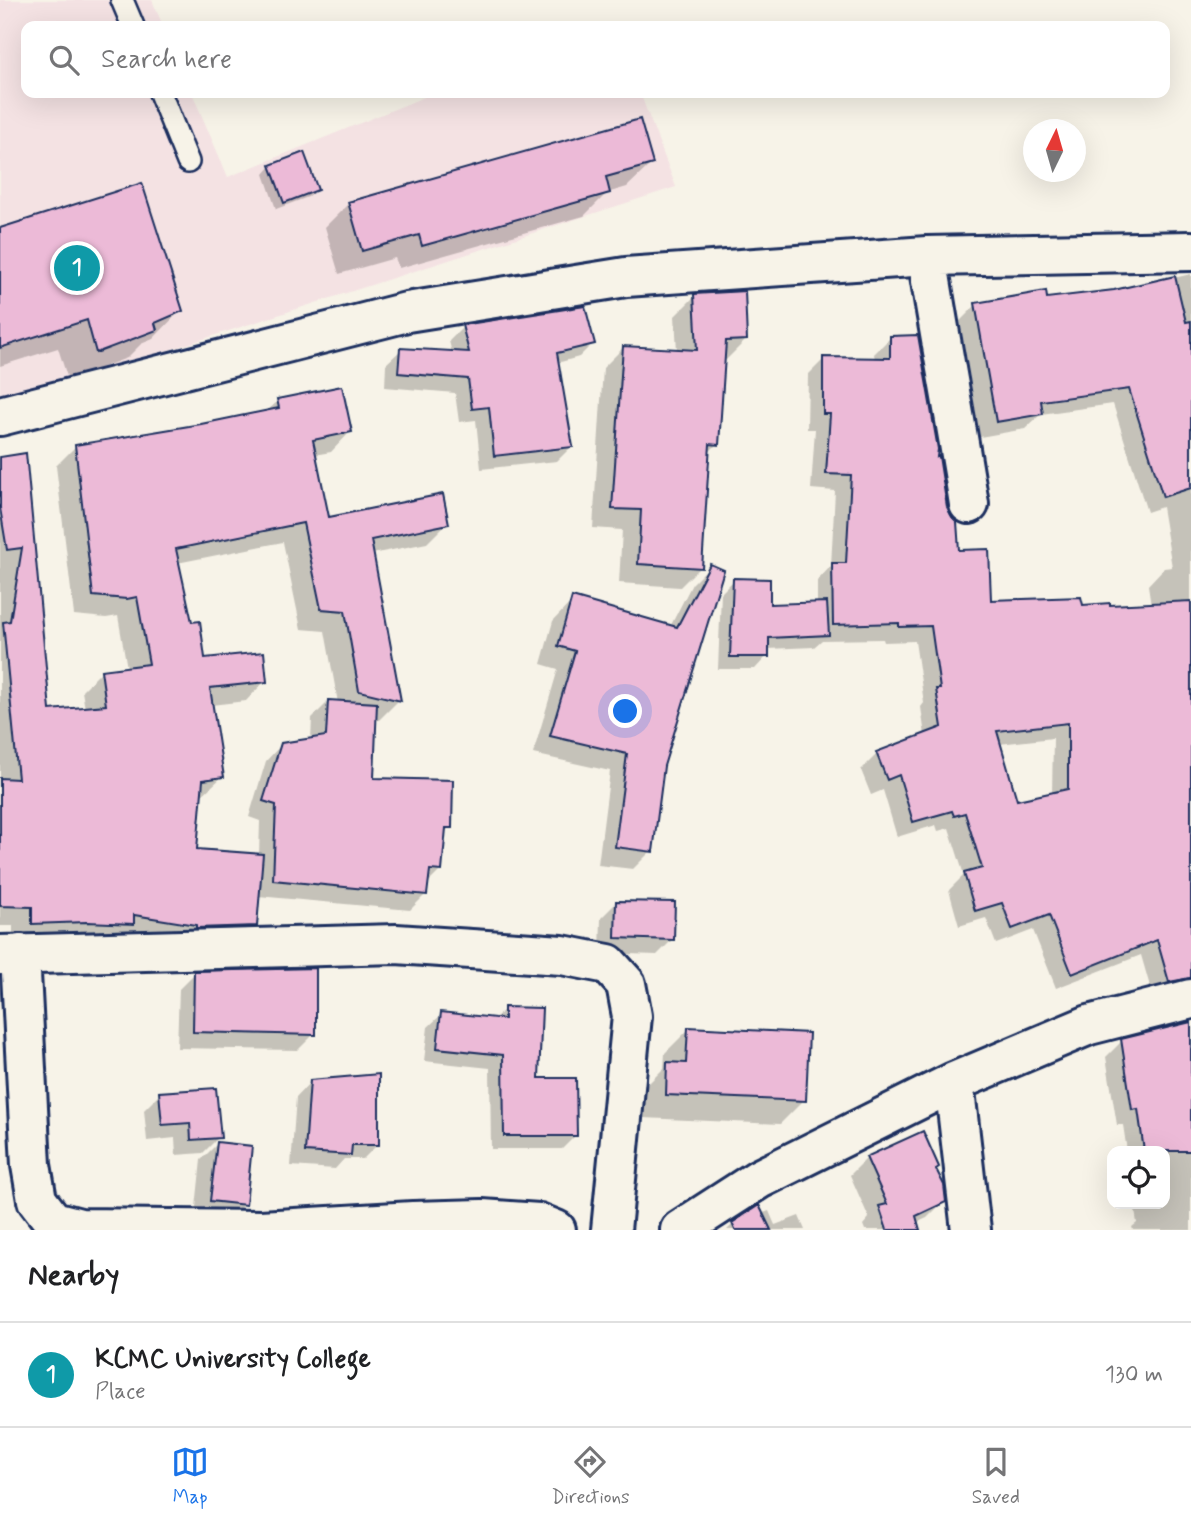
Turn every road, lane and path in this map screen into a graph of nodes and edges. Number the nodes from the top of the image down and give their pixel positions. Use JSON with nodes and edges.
{"nodes":[{"id":1,"x":122,"y":0,"type":"edge"},
{"id":2,"x":131,"y":21,"type":"edge"},
{"id":3,"x":162,"y":98,"type":"edge"},
{"id":4,"x":188,"y":162,"type":"dead end"},
{"id":5,"x":1191,"y":251,"type":"edge"},
{"id":6,"x":927,"y":256,"type":"junction"},
{"id":7,"x":0,"y":416,"type":"edge"},
{"id":8,"x":969,"y":504,"type":"dead end"},
{"id":9,"x":10,"y":954,"type":"edge"},
{"id":10,"x":1191,"y":999,"type":"edge"},
{"id":11,"x":954,"y":1082,"type":"junction"},
{"id":12,"x":556,"y":1230,"type":"edge"},
{"id":13,"x":611,"y":1230,"type":"edge"},
{"id":14,"x":680,"y":1230,"type":"edge"},
{"id":15,"x":971,"y":1230,"type":"edge"}],
"edges":[{"from":1,"to":2,"type":"lane"},
{"from":3,"to":4,"type":"lane"},
{"from":5,"to":6,"type":"street"},
{"from":6,"to":7,"type":"street"},
{"from":6,"to":8,"type":"street"},
{"from":9,"to":12,"type":"street"},
{"from":9,"to":13,"type":"street"},
{"from":10,"to":11,"type":"street"},
{"from":11,"to":14,"type":"street"},
{"from":11,"to":15,"type":"street"}]}
